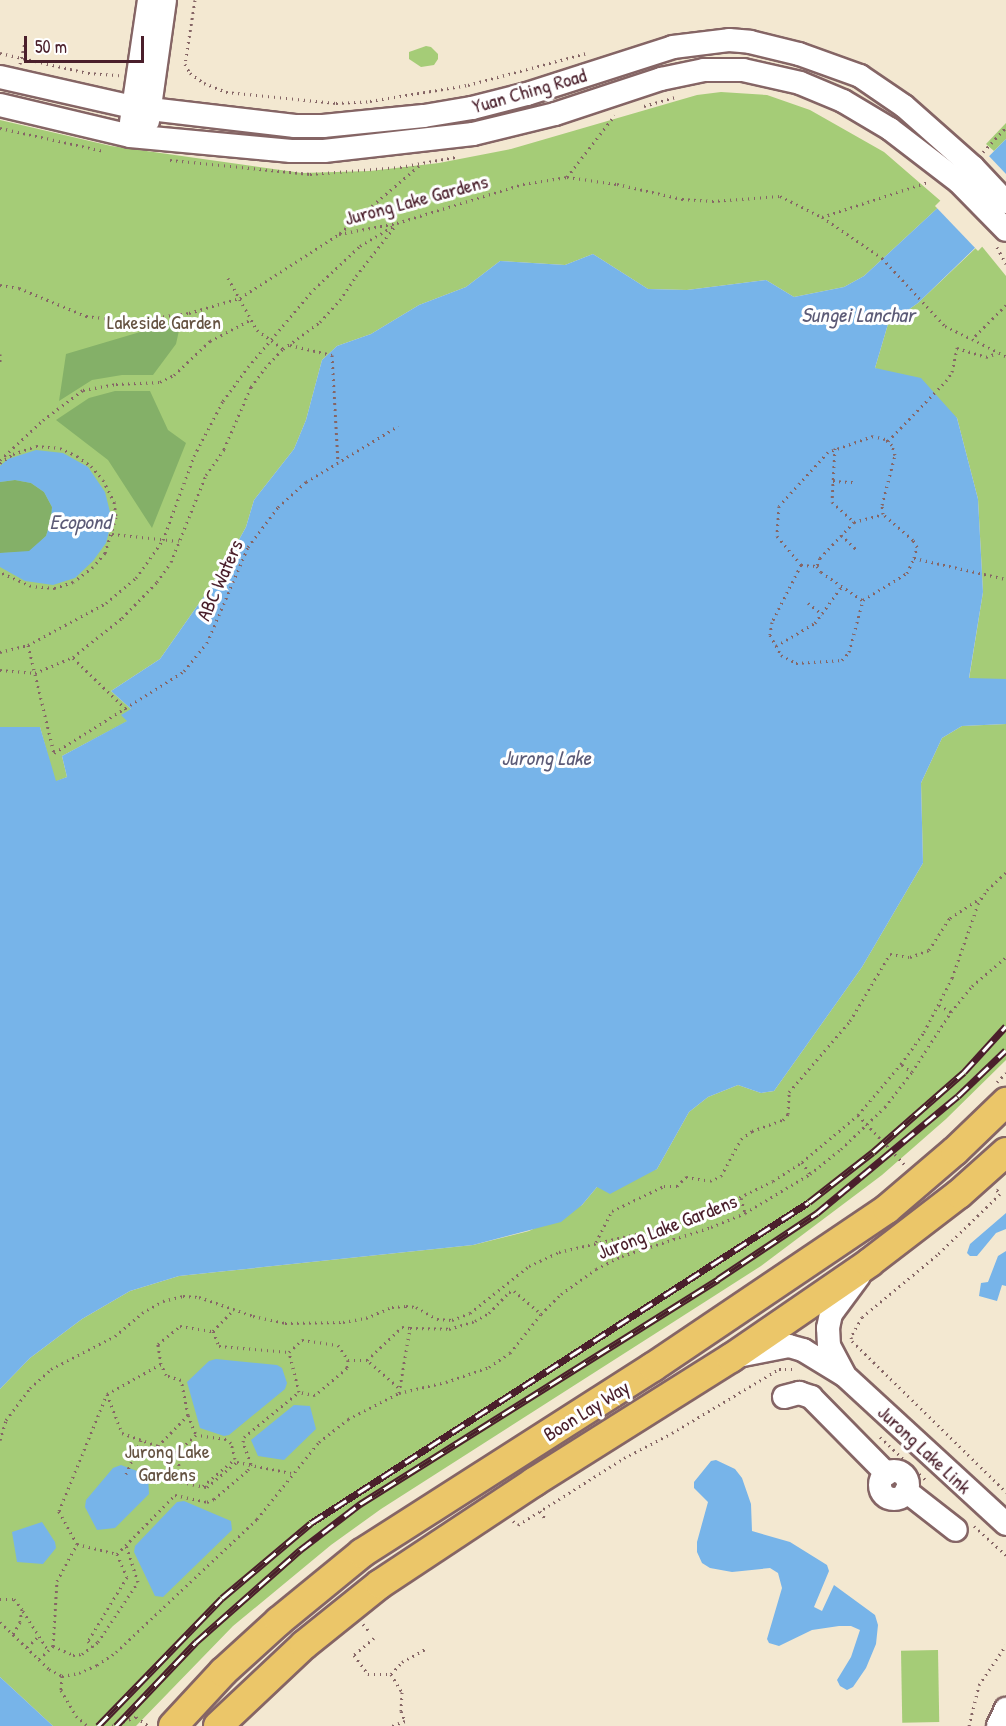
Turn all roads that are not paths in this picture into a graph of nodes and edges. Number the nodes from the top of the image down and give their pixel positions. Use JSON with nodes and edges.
{"nodes":[{"id":1,"x":149,"y":0,"type":"edge"},
{"id":2,"x":165,"y":0,"type":"edge"},
{"id":3,"x":10,"y":73,"type":"edge"},
{"id":4,"x":0,"y":105,"type":"edge"},
{"id":5,"x":141,"y":108,"type":"junction"},
{"id":6,"x":309,"y":126,"type":"junction"},
{"id":7,"x":138,"y":137,"type":"junction"},
{"id":8,"x":310,"y":151,"type":"junction"},
{"id":9,"x":971,"y":168,"type":"junction"},
{"id":10,"x":1006,"y":202,"type":"edge"},
{"id":11,"x":1001,"y":234,"type":"edge"},
{"id":12,"x":1006,"y":1102,"type":"edge"},
{"id":13,"x":1006,"y":1152,"type":"edge"},
{"id":14,"x":869,"y":1263,"type":"junction"},
{"id":15,"x":731,"y":1358,"type":"junction"},
{"id":16,"x":844,"y":1375,"type":"junction"},
{"id":17,"x":784,"y":1397,"type":"dead end"},
{"id":18,"x":486,"y":1472,"type":"junction"},
{"id":19,"x":534,"y":1482,"type":"junction"},
{"id":20,"x":1006,"y":1524,"type":"edge"},
{"id":21,"x":963,"y":1526,"type":"road end"},
{"id":22,"x":1006,"y":1709,"type":"edge"},
{"id":23,"x":173,"y":1726,"type":"edge"},
{"id":24,"x":219,"y":1726,"type":"edge"},
{"id":25,"x":998,"y":1726,"type":"edge"}],
"edges":[{"from":1,"to":5,"type":"street"},
{"from":2,"to":5,"type":"street"},
{"from":3,"to":5,"type":"street","name":"Yuan Ching Road"},
{"from":4,"to":7,"type":"street","name":"Yuan Ching Road"},
{"from":5,"to":6,"type":"street","name":"Yuan Ching Road"},
{"from":5,"to":7,"type":"street"},
{"from":6,"to":8,"type":"street"},
{"from":6,"to":9,"type":"street","name":"Yuan Ching Road"},
{"from":7,"to":8,"type":"street","name":"Yuan Ching Road"},
{"from":8,"to":9,"type":"street","name":"Yuan Ching Road"},
{"from":9,"to":10,"type":"street","name":"Yuan Ching Road"},
{"from":9,"to":11,"type":"street","name":"Yuan Ching Road"},
{"from":12,"to":18,"type":"main road","name":"Boon Lay Way"},
{"from":13,"to":14,"type":"main road","name":"Boon Lay Way"},
{"from":14,"to":15,"type":"main road","name":"Boon Lay Way"},
{"from":14,"to":16,"type":"street","name":"Jurong Lake Link"},
{"from":15,"to":16,"type":"street","name":"Jurong Lake Link"},
{"from":15,"to":19,"type":"main road","name":"Boon Lay Way"},
{"from":16,"to":20,"type":"street","name":"Jurong Lake Link"},
{"from":17,"to":21,"type":"street"},
{"from":18,"to":19,"type":"main road"},
{"from":18,"to":23,"type":"main road","name":"Boon Lay Way"},
{"from":19,"to":24,"type":"main road","name":"Boon Lay Way"},
{"from":22,"to":25,"type":"street"}]}
